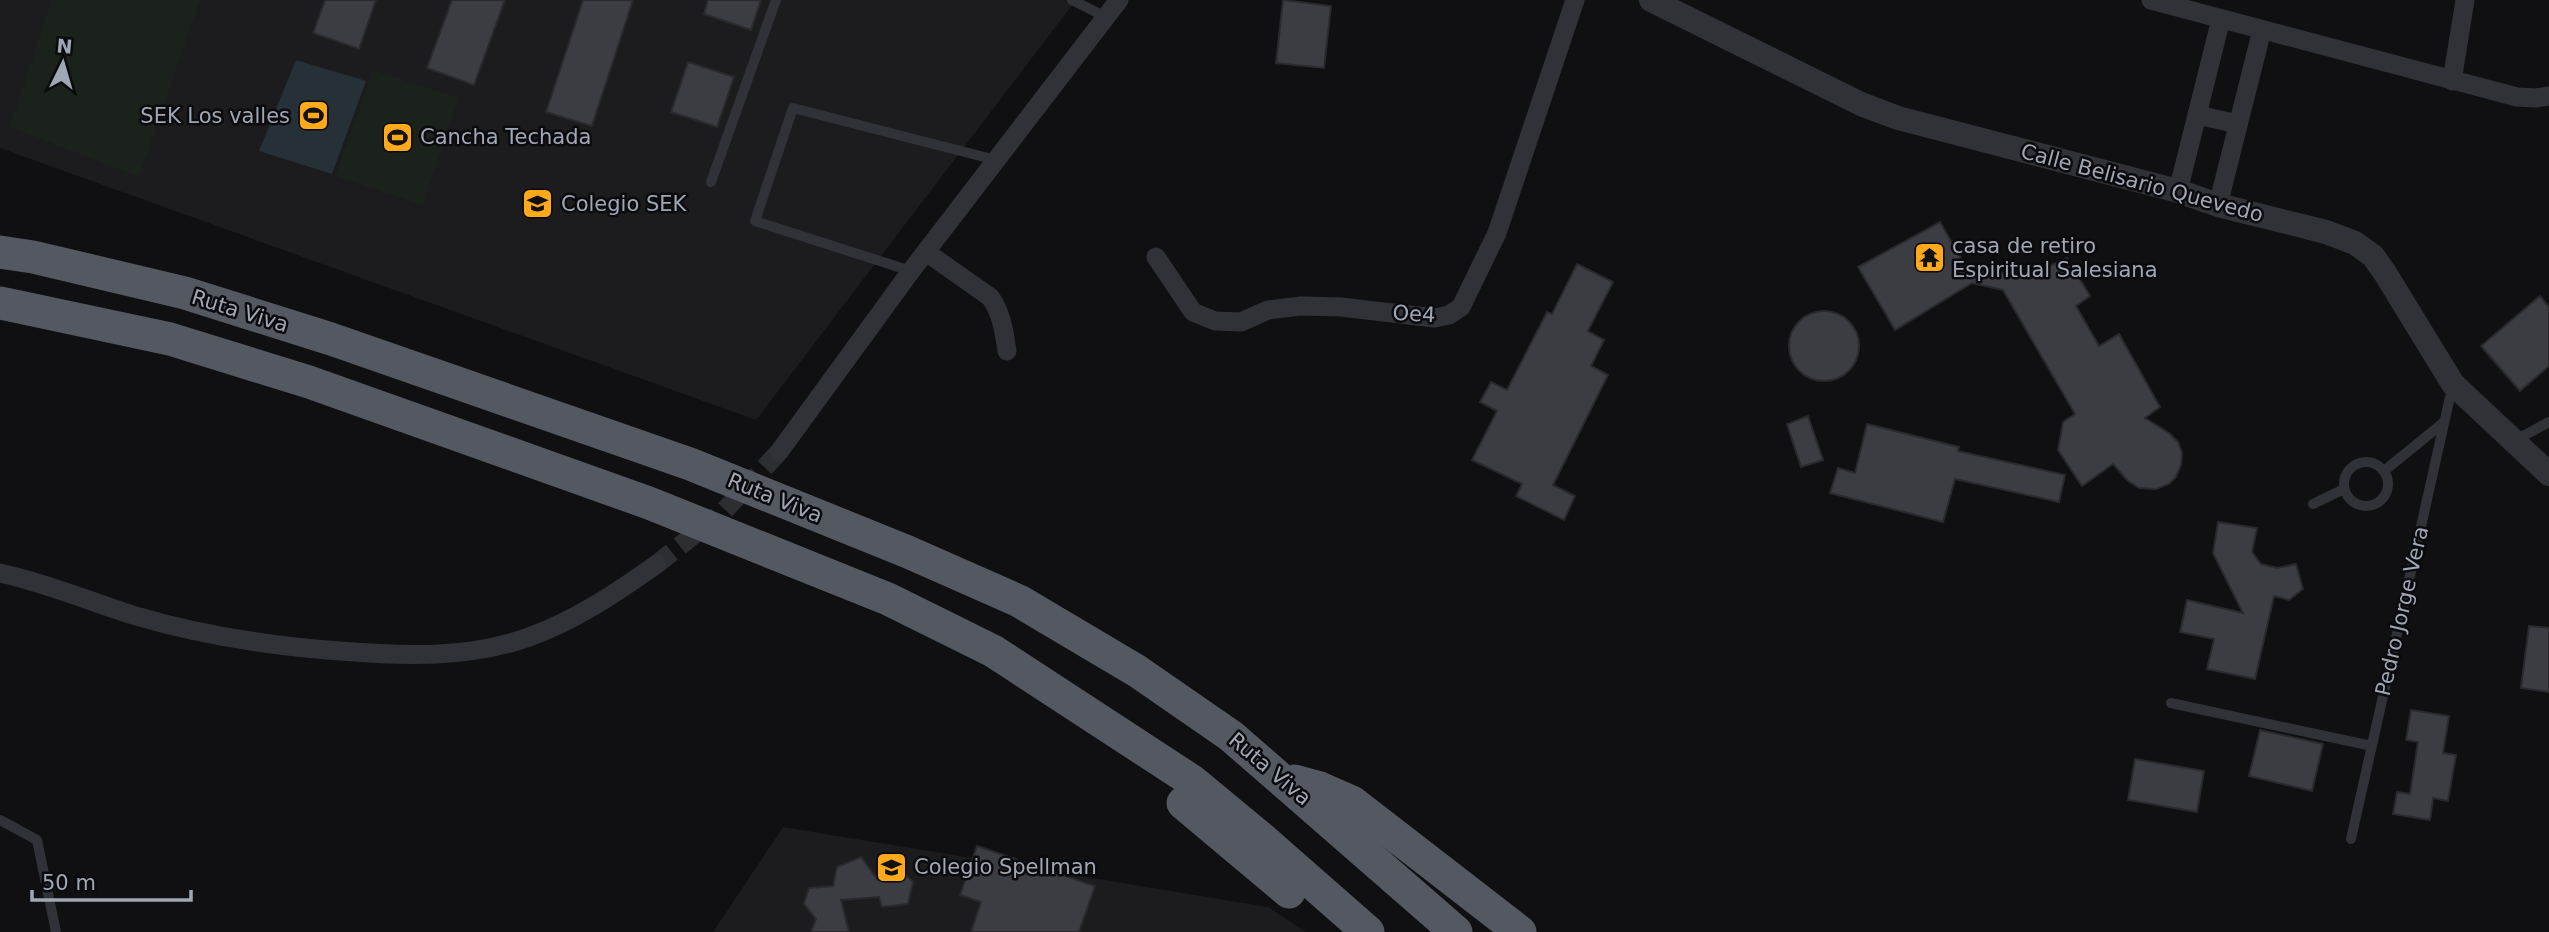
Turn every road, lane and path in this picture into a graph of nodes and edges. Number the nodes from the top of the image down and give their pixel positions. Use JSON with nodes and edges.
{"nodes":[{"id":1,"x":776,"y":0,"type":"edge"},
{"id":2,"x":1072,"y":0,"type":"edge"},
{"id":3,"x":1119,"y":0,"type":"edge"},
{"id":4,"x":1575,"y":0,"type":"edge"},
{"id":5,"x":1651,"y":0,"type":"edge"},
{"id":6,"x":2151,"y":0,"type":"edge"},
{"id":7,"x":2466,"y":0,"type":"edge"},
{"id":8,"x":1107,"y":17,"type":"junction"},
{"id":9,"x":2221,"y":19,"type":"junction"},
{"id":10,"x":2262,"y":30,"type":"junction"},
{"id":11,"x":2452,"y":81,"type":"junction"},
{"id":12,"x":2549,"y":96,"type":"edge"},
{"id":13,"x":2197,"y":115,"type":"junction"},
{"id":14,"x":2238,"y":124,"type":"junction"},
{"id":15,"x":996,"y":160,"type":"junction"},
{"id":16,"x":711,"y":181,"type":"dead end"},
{"id":17,"x":2178,"y":191,"type":"junction"},
{"id":18,"x":2218,"y":205,"type":"junction"},
{"id":19,"x":0,"y":252,"type":"edge"},
{"id":20,"x":926,"y":252,"type":"junction"},
{"id":21,"x":1156,"y":257,"type":"dead end"},
{"id":22,"x":911,"y":271,"type":"junction"},
{"id":23,"x":0,"y":303,"type":"edge"},
{"id":24,"x":1007,"y":351,"type":"dead end"},
{"id":25,"x":2454,"y":384,"type":"junction"},
{"id":26,"x":2549,"y":422,"type":"edge"},
{"id":27,"x":2444,"y":423,"type":"junction"},
{"id":28,"x":2513,"y":442,"type":"junction"},
{"id":29,"x":779,"y":452,"type":"tunnel mouth"},
{"id":30,"x":2384,"y":471,"type":"junction"},
{"id":31,"x":2549,"y":474,"type":"edge"},
{"id":32,"x":2344,"y":489,"type":"junction"},
{"id":33,"x":2313,"y":504,"type":"dead end"},
{"id":34,"x":657,"y":564,"type":"tunnel mouth"},
{"id":35,"x":0,"y":573,"type":"edge"},
{"id":36,"x":2171,"y":702,"type":"dead end"},
{"id":37,"x":1089,"y":716,"type":"junction"},
{"id":38,"x":2372,"y":746,"type":"junction"},
{"id":39,"x":1281,"y":777,"type":"junction"},
{"id":40,"x":0,"y":820,"type":"edge"},
{"id":41,"x":2351,"y":839,"type":"dead end"},
{"id":42,"x":56,"y":932,"type":"edge"},
{"id":43,"x":1336,"y":932,"type":"edge"},
{"id":44,"x":1367,"y":932,"type":"edge"},
{"id":45,"x":1457,"y":932,"type":"edge"},
{"id":46,"x":1520,"y":932,"type":"edge"}],
"edges":[{"from":1,"to":16,"type":"lane"},
{"from":2,"to":8,"type":"lane"},
{"from":3,"to":8,"type":"street"},
{"from":4,"to":21,"type":"street","name":"Oe4"},
{"from":5,"to":17,"type":"street","name":"Calle Belisario Quevedo"},
{"from":6,"to":9,"type":"street"},
{"from":7,"to":11,"type":"street"},
{"from":8,"to":15,"type":"street"},
{"from":9,"to":10,"type":"street"},
{"from":9,"to":13,"type":"street"},
{"from":10,"to":11,"type":"street"},
{"from":10,"to":14,"type":"street"},
{"from":11,"to":12,"type":"street"},
{"from":13,"to":14,"type":"street"},
{"from":13,"to":17,"type":"street"},
{"from":14,"to":18,"type":"street"},
{"from":15,"to":20,"type":"street"},
{"from":15,"to":22,"type":"lane"},
{"from":17,"to":18,"type":"street","name":"Calle Belisario Quevedo"},
{"from":18,"to":25,"type":"street","name":"Calle Belisario Quevedo"},
{"from":19,"to":39,"type":"highway","name":"Ruta Viva"},
{"from":20,"to":22,"type":"street"},
{"from":20,"to":24,"type":"street"},
{"from":22,"to":29,"type":"street"},
{"from":23,"to":37,"type":"highway"},
{"from":25,"to":27,"type":"lane","name":"Pedro Jorge Vera"},
{"from":25,"to":28,"type":"street","name":"Calle Belisario Quevedo"},
{"from":26,"to":28,"type":"lane"},
{"from":27,"to":30,"type":"lane"},
{"from":27,"to":38,"type":"lane","name":"Pedro Jorge Vera"},
{"from":28,"to":31,"type":"street","name":"Calle Belisario Quevedo"},
{"from":30,"to":32,"type":"lane"},
{"from":30,"to":32,"type":"lane"},
{"from":32,"to":33,"type":"lane"},
{"from":34,"to":35,"type":"street"},
{"from":36,"to":38,"type":"lane"},
{"from":37,"to":43,"type":"highway"},
{"from":37,"to":44,"type":"highway"},
{"from":38,"to":41,"type":"lane","name":"Pedro Jorge Vera"},
{"from":39,"to":45,"type":"highway","name":"Ruta Viva"},
{"from":39,"to":46,"type":"highway"},
{"from":40,"to":42,"type":"lane"}]}
